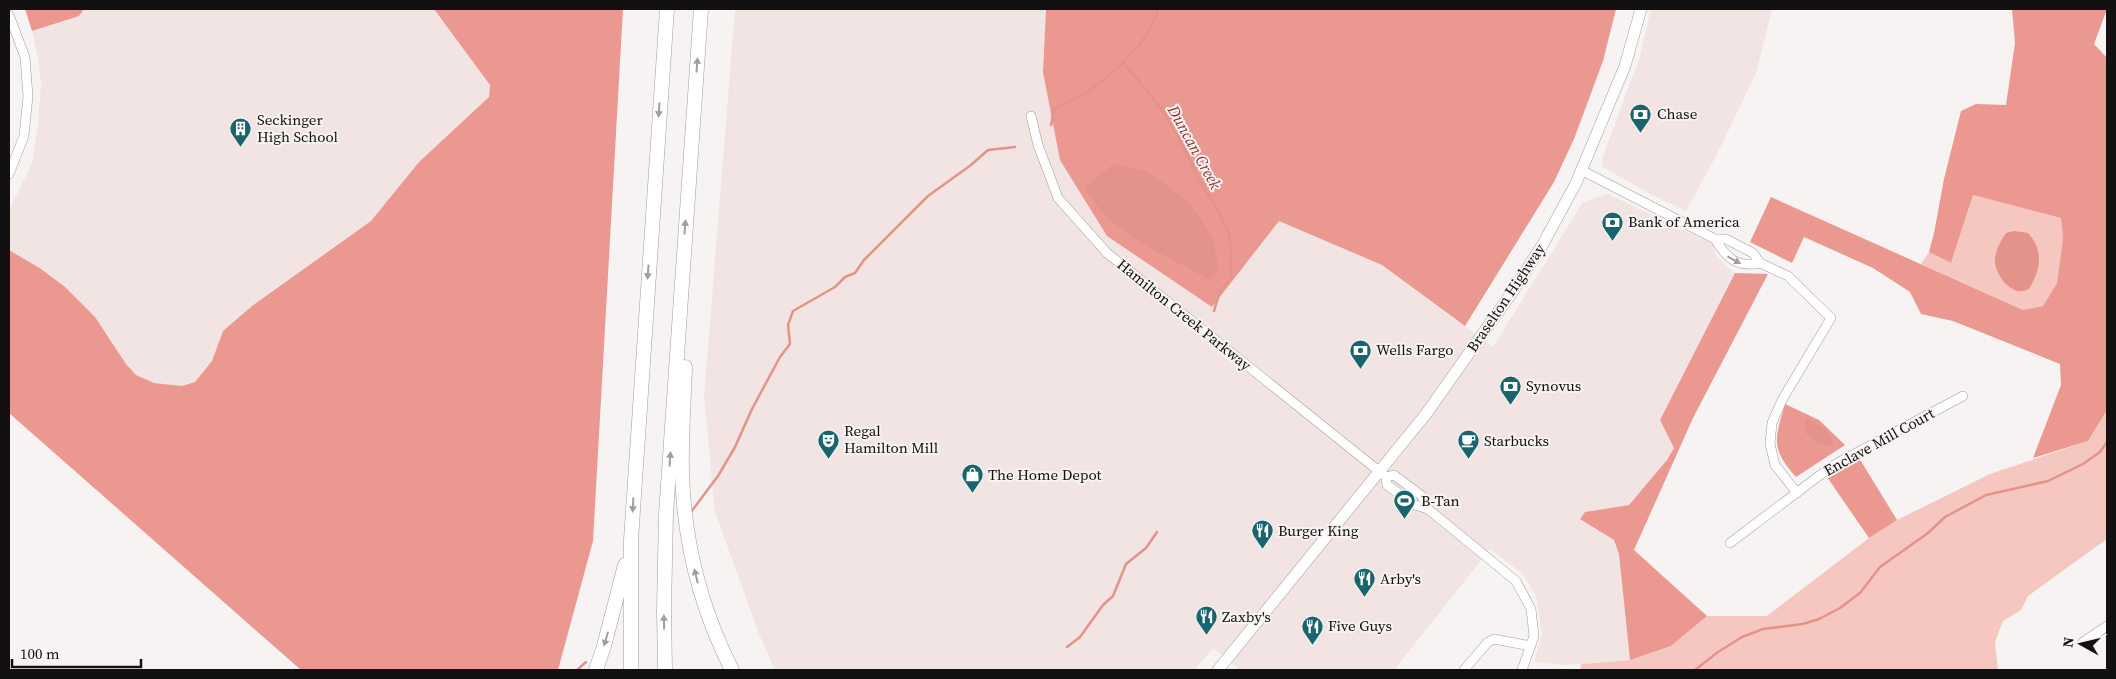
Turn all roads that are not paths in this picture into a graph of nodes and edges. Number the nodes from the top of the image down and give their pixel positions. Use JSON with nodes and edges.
{"nodes":[{"id":1,"x":666,"y":9,"type":"edge"},
{"id":2,"x":701,"y":9,"type":"edge"},
{"id":3,"x":1640,"y":9,"type":"edge"},
{"id":4,"x":9,"y":15,"type":"edge"},
{"id":5,"x":1032,"y":116,"type":"dead end"},
{"id":6,"x":1582,"y":170,"type":"junction"},
{"id":7,"x":9,"y":174,"type":"edge"},
{"id":8,"x":1715,"y":239,"type":"junction"},
{"id":9,"x":1760,"y":263,"type":"junction"},
{"id":10,"x":683,"y":264,"type":"junction"},
{"id":11,"x":1963,"y":396,"type":"dead end"},
{"id":12,"x":1383,"y":474,"type":"junction"},
{"id":13,"x":1797,"y":493,"type":"junction"},
{"id":14,"x":631,"y":540,"type":"junction"},
{"id":15,"x":1730,"y":543,"type":"dead end"},
{"id":16,"x":2107,"y":626,"type":"edge"},
{"id":17,"x":2083,"y":642,"type":"dead end"},
{"id":18,"x":1532,"y":646,"type":"junction"},
{"id":19,"x":596,"y":670,"type":"edge"},
{"id":20,"x":631,"y":670,"type":"edge"},
{"id":21,"x":665,"y":670,"type":"edge"},
{"id":22,"x":732,"y":670,"type":"edge"},
{"id":23,"x":1218,"y":670,"type":"edge"},
{"id":24,"x":1464,"y":670,"type":"edge"},
{"id":25,"x":1522,"y":670,"type":"edge"}],
"edges":[{"from":1,"to":14,"type":"highway","one_way":true},
{"from":10,"to":2,"type":"highway","one_way":true},
{"from":3,"to":6,"type":"main road","name":"Braselton Highway"},
{"from":4,"to":7,"type":"street"},
{"from":5,"to":12,"type":"street","name":"Hamilton Creek Parkway"},
{"from":6,"to":8,"type":"street"},
{"from":6,"to":12,"type":"main road","name":"Braselton Highway"},
{"from":8,"to":9,"type":"street"},
{"from":8,"to":9,"type":"street","one_way":true},
{"from":9,"to":13,"type":"street"},
{"from":21,"to":10,"type":"highway","one_way":true},
{"from":22,"to":10,"type":"highway","one_way":true},
{"from":11,"to":13,"type":"street","name":"Enclave Mill Court"},
{"from":12,"to":18,"type":"street","name":"Hamilton Creek Parkway"},
{"from":12,"to":23,"type":"main road","name":"Braselton Highway"},
{"from":13,"to":15,"type":"street","name":"Enclave Mill Court"},
{"from":14,"to":19,"type":"highway","one_way":true},
{"from":14,"to":20,"type":"highway"},
{"from":16,"to":17,"type":"street"},
{"from":18,"to":24,"type":"street"},
{"from":18,"to":25,"type":"street","name":"Hamilton Creek Parkway"}]}
